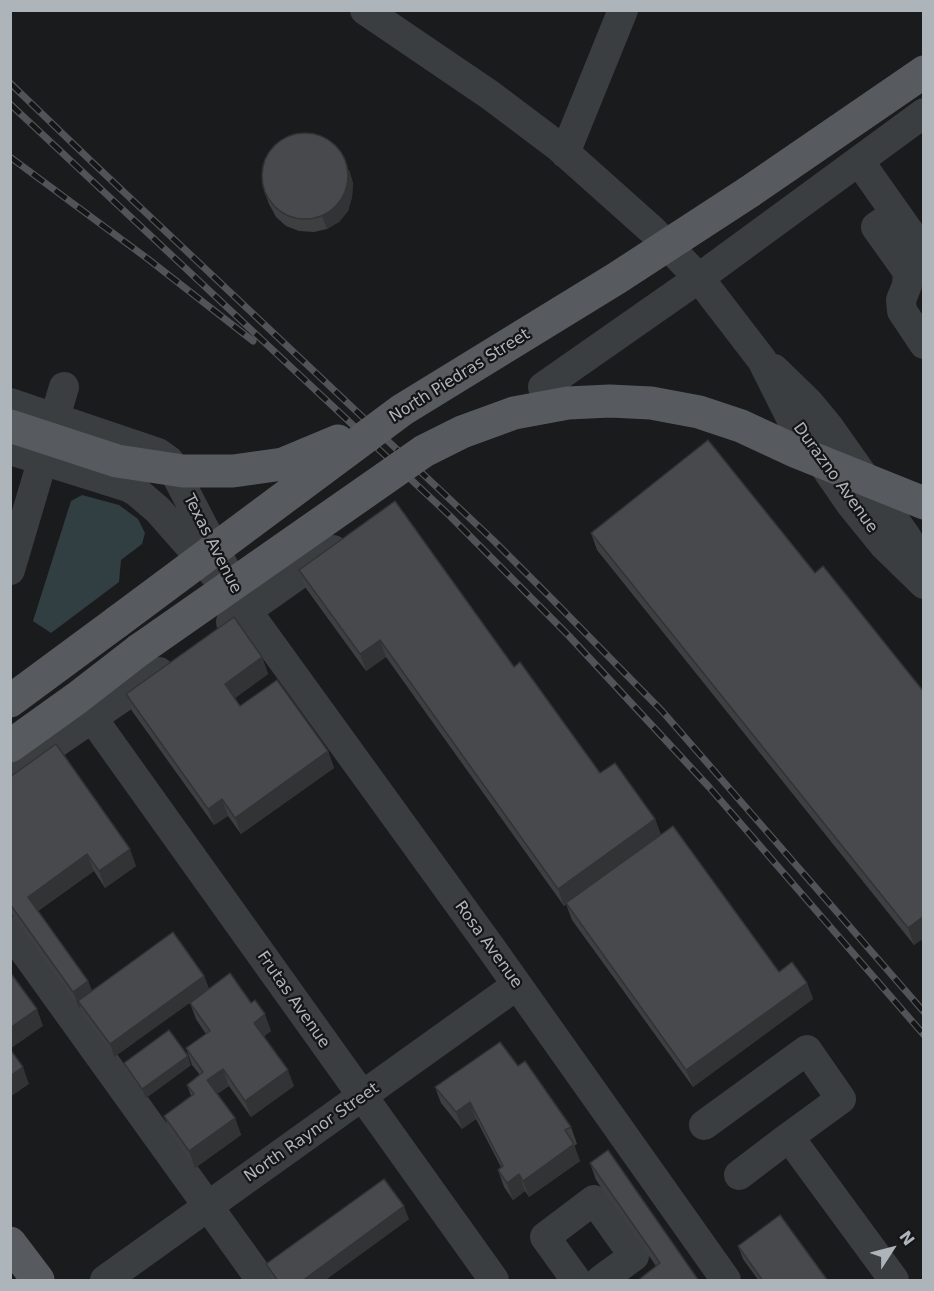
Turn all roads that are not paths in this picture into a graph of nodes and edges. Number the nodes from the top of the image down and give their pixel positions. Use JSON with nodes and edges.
{"nodes":[{"id":1,"x":364,"y":10,"type":"edge"},
{"id":2,"x":623,"y":10,"type":"edge"},
{"id":3,"x":924,"y":72,"type":"edge"},
{"id":4,"x":924,"y":113,"type":"edge"},
{"id":5,"x":565,"y":153,"type":"junction"},
{"id":6,"x":859,"y":161,"type":"junction"},
{"id":7,"x":895,"y":213,"type":"junction"},
{"id":8,"x":924,"y":254,"type":"edge"},
{"id":9,"x":699,"y":278,"type":"junction"},
{"id":10,"x":924,"y":344,"type":"edge"},
{"id":11,"x":762,"y":360,"type":"junction"},
{"id":12,"x":64,"y":387,"type":"dead end"},
{"id":13,"x":543,"y":387,"type":"dead end"},
{"id":14,"x":10,"y":403,"type":"edge"},
{"id":15,"x":402,"y":410,"type":"junction"},
{"id":16,"x":55,"y":419,"type":"junction"},
{"id":17,"x":10,"y":426,"type":"edge"},
{"id":18,"x":10,"y":450,"type":"edge"},
{"id":19,"x":43,"y":460,"type":"junction"},
{"id":20,"x":924,"y":503,"type":"edge"},
{"id":21,"x":345,"y":542,"type":"edge"},
{"id":22,"x":10,"y":570,"type":"edge"},
{"id":23,"x":924,"y":572,"type":"edge"},
{"id":24,"x":924,"y":584,"type":"edge"},
{"id":25,"x":247,"y":611,"type":"junction"},
{"id":26,"x":208,"y":638,"type":"edge"},
{"id":27,"x":180,"y":658,"type":"edge"},
{"id":28,"x":10,"y":701,"type":"edge"},
{"id":29,"x":93,"y":719,"type":"junction"},
{"id":30,"x":10,"y":746,"type":"edge"},
{"id":31,"x":10,"y":774,"type":"edge"},
{"id":32,"x":10,"y":931,"type":"edge"},
{"id":33,"x":518,"y":985,"type":"junction"},
{"id":34,"x":363,"y":1097,"type":"junction"},
{"id":35,"x":704,"y":1125,"type":"dead end"},
{"id":36,"x":789,"y":1137,"type":"junction"},
{"id":37,"x":739,"y":1175,"type":"dead end"},
{"id":38,"x":208,"y":1207,"type":"junction"},
{"id":39,"x":10,"y":1243,"type":"edge"},
{"id":40,"x":38,"y":1281,"type":"edge"},
{"id":41,"x":105,"y":1281,"type":"edge"},
{"id":42,"x":261,"y":1281,"type":"edge"},
{"id":43,"x":494,"y":1281,"type":"edge"},
{"id":44,"x":576,"y":1281,"type":"edge"},
{"id":45,"x":601,"y":1281,"type":"edge"},
{"id":46,"x":726,"y":1281,"type":"edge"},
{"id":47,"x":894,"y":1281,"type":"edge"}],
"edges":[{"from":1,"to":5,"type":"street","name":"Durazno Avenue"},
{"from":2,"to":5,"type":"street"},
{"from":3,"to":15,"type":"main road","name":"North Piedras Street","bridge":true},
{"from":4,"to":6,"type":"street"},
{"from":5,"to":9,"type":"street","name":"Durazno Avenue"},
{"from":6,"to":7,"type":"street"},
{"from":6,"to":9,"type":"street"},
{"from":7,"to":8,"type":"street"},
{"from":7,"to":10,"type":"street"},
{"from":9,"to":11,"type":"street","name":"Durazno Avenue"},
{"from":9,"to":13,"type":"street"},
{"from":11,"to":23,"type":"street","name":"Durazno Avenue"},
{"from":11,"to":24,"type":"street","name":"Durazno Avenue"},
{"from":12,"to":16,"type":"street"},
{"from":14,"to":16,"type":"street","name":"Texas Avenue"},
{"from":15,"to":17,"type":"main road","bridge":true},
{"from":15,"to":28,"type":"main road","name":"North Piedras Street","bridge":true},
{"from":16,"to":19,"type":"street"},
{"from":16,"to":25,"type":"street","name":"Texas Avenue"},
{"from":18,"to":19,"type":"street","name":"Texas Avenue"},
{"from":19,"to":22,"type":"street"},
{"from":19,"to":25,"type":"street","name":"Texas Avenue"},
{"from":20,"to":30,"type":"main road","bridge":true},
{"from":21,"to":25,"type":"street"},
{"from":25,"to":26,"type":"street"},
{"from":25,"to":33,"type":"street","name":"Rosa Avenue"},
{"from":27,"to":29,"type":"street"},
{"from":29,"to":31,"type":"street"},
{"from":29,"to":34,"type":"street","name":"Frutas Avenue"},
{"from":32,"to":38,"type":"street"},
{"from":33,"to":34,"type":"street","name":"North Raynor Street"},
{"from":33,"to":46,"type":"street","name":"Rosa Avenue"},
{"from":34,"to":38,"type":"street","name":"North Raynor Street"},
{"from":34,"to":43,"type":"street","name":"Frutas Avenue"},
{"from":35,"to":36,"type":"street"},
{"from":36,"to":37,"type":"street"},
{"from":36,"to":47,"type":"street"},
{"from":38,"to":41,"type":"street","name":"North Raynor Street"},
{"from":38,"to":42,"type":"street"},
{"from":39,"to":40,"type":"main road"},
{"from":44,"to":45,"type":"street"}]}
